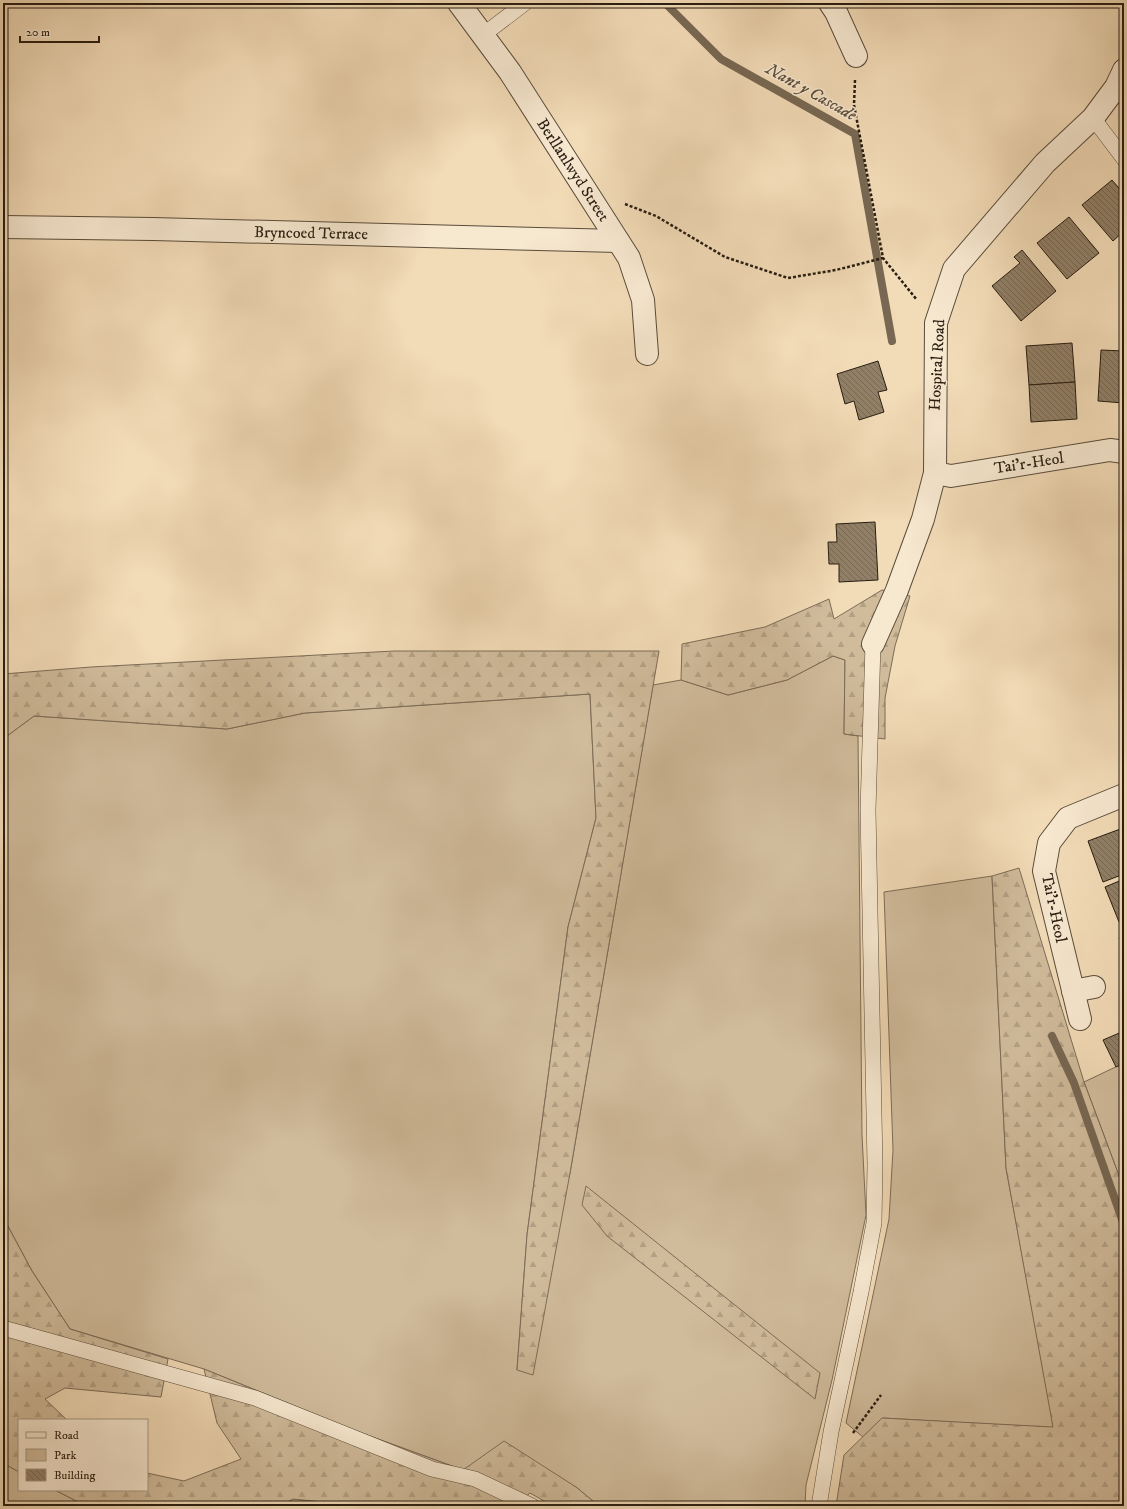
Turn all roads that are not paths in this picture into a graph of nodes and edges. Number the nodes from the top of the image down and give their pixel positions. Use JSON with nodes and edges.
{"nodes":[{"id":1,"x":459,"y":3,"type":"edge"},
{"id":2,"x":525,"y":3,"type":"edge"},
{"id":3,"x":830,"y":3,"type":"edge"},
{"id":4,"x":482,"y":35,"type":"junction"},
{"id":5,"x":856,"y":56,"type":"road end"},
{"id":6,"x":1124,"y":70,"type":"edge"},
{"id":7,"x":1093,"y":118,"type":"junction"},
{"id":8,"x":1124,"y":159,"type":"edge"},
{"id":9,"x":3,"y":227,"type":"edge"},
{"id":10,"x":618,"y":241,"type":"junction"},
{"id":11,"x":647,"y":354,"type":"dead end"},
{"id":12,"x":1124,"y":452,"type":"edge"},
{"id":13,"x":935,"y":473,"type":"junction"},
{"id":14,"x":873,"y":644,"type":"joint"},
{"id":15,"x":1124,"y":795,"type":"edge"},
{"id":16,"x":1094,"y":987,"type":"dead end"},
{"id":17,"x":1074,"y":991,"type":"junction"},
{"id":18,"x":1080,"y":1019,"type":"dead end"},
{"id":19,"x":3,"y":1328,"type":"edge"},
{"id":20,"x":532,"y":1506,"type":"edge"},
{"id":21,"x":819,"y":1506,"type":"edge"}],
"edges":[{"from":1,"to":4,"type":"street","name":"Berllanlwyd Street"},
{"from":2,"to":4,"type":"lane"},
{"from":3,"to":5,"type":"street"},
{"from":4,"to":10,"type":"street","name":"Berllanlwyd Street"},
{"from":6,"to":7,"type":"street","name":"Hospital Road"},
{"from":7,"to":8,"type":"lane"},
{"from":7,"to":13,"type":"street","name":"Hospital Road"},
{"from":9,"to":10,"type":"street","name":"Bryncoed Terrace"},
{"from":10,"to":11,"type":"street","name":"Berllanlwyd Street"},
{"from":12,"to":13,"type":"street","name":"Tai'r-Heol"},
{"from":13,"to":14,"type":"street","name":"Hospital Road"},
{"from":14,"to":21,"type":"lane"},
{"from":15,"to":17,"type":"street","name":"Tai'r-Heol"},
{"from":16,"to":17,"type":"street"},
{"from":17,"to":18,"type":"street","name":"Tai'r-Heol"},
{"from":19,"to":20,"type":"lane"}]}
